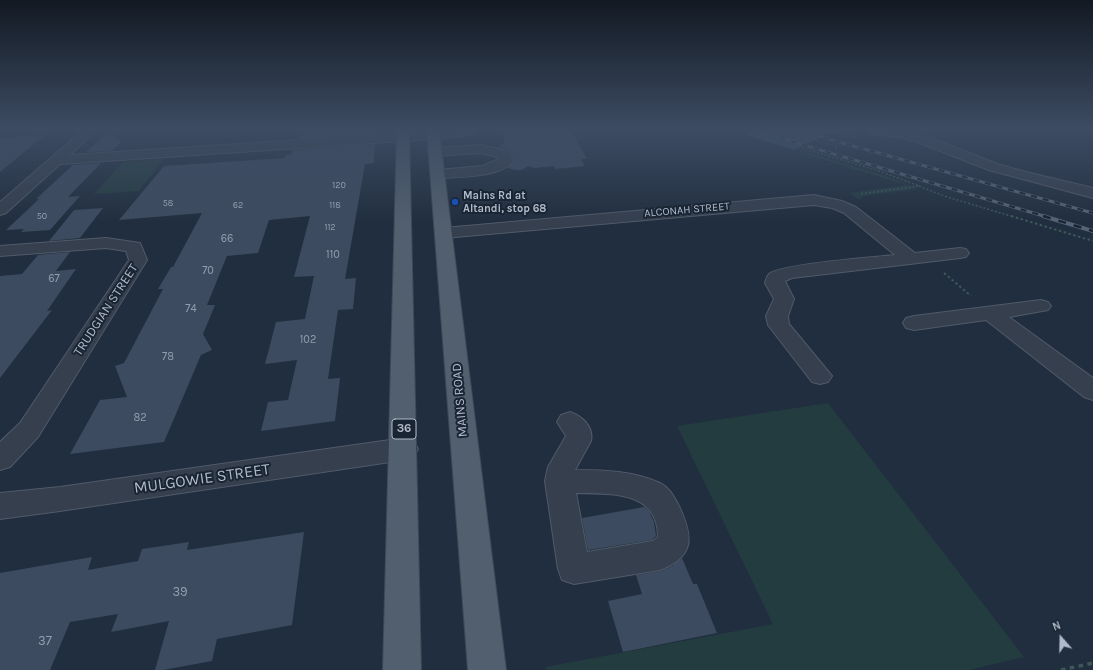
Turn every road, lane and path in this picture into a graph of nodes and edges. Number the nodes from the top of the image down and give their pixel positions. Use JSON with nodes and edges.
{"nodes":[{"id":1,"x":54,"y":162,"type":"edge"},
{"id":2,"x":403,"y":162,"type":"edge"},
{"id":3,"x":437,"y":162,"type":"edge"},
{"id":4,"x":502,"y":162,"type":"edge"},
{"id":5,"x":850,"y":162,"type":"edge"},
{"id":6,"x":981,"y":162,"type":"edge"},
{"id":7,"x":438,"y":174,"type":"junction"},
{"id":8,"x":919,"y":186,"type":"junction"},
{"id":9,"x":1093,"y":193,"type":"edge"},
{"id":10,"x":829,"y":201,"type":"junction"},
{"id":11,"x":0,"y":210,"type":"edge"},
{"id":12,"x":444,"y":233,"type":"junction"},
{"id":13,"x":1093,"y":241,"type":"edge"},
{"id":14,"x":0,"y":251,"type":"edge"},
{"id":15,"x":960,"y":253,"type":"dead end"},
{"id":16,"x":911,"y":259,"type":"junction"},
{"id":17,"x":1041,"y":306,"type":"dead end"},
{"id":18,"x":991,"y":313,"type":"junction"},
{"id":19,"x":914,"y":323,"type":"dead end"},
{"id":20,"x":820,"y":376,"type":"dead end"},
{"id":21,"x":1093,"y":392,"type":"edge"},
{"id":22,"x":570,"y":422,"type":"dead end"},
{"id":23,"x":404,"y":449,"type":"junction"},
{"id":24,"x":0,"y":459,"type":"edge"},
{"id":25,"x":559,"y":482,"type":"dead end"},
{"id":26,"x":0,"y":506,"type":"edge"},
{"id":27,"x":1093,"y":663,"type":"edge"},
{"id":28,"x":402,"y":670,"type":"edge"},
{"id":29,"x":487,"y":670,"type":"edge"},
{"id":30,"x":1061,"y":670,"type":"edge"}],
"edges":[{"from":1,"to":11,"type":"street"},
{"from":2,"to":23,"type":"main road","number":"36"},
{"from":3,"to":7,"type":"main road","name":"MAINS ROAD"},
{"from":4,"to":7,"type":"street"},
{"from":5,"to":8,"type":"path"},
{"from":6,"to":9,"type":"street"},
{"from":7,"to":12,"type":"main road","name":"MAINS ROAD"},
{"from":8,"to":10,"type":"path"},
{"from":8,"to":13,"type":"path"},
{"from":10,"to":12,"type":"street","name":"ALCONAH STREET"},
{"from":10,"to":16,"type":"street","name":"ALCONAH STREET"},
{"from":12,"to":29,"type":"main road","name":"MAINS ROAD"},
{"from":14,"to":24,"type":"street","name":"TRUDGIAN STREET"},
{"from":15,"to":16,"type":"street"},
{"from":16,"to":18,"type":"path"},
{"from":16,"to":20,"type":"street"},
{"from":17,"to":18,"type":"street"},
{"from":18,"to":19,"type":"street"},
{"from":18,"to":21,"type":"street"},
{"from":22,"to":25,"type":"street"},
{"from":23,"to":26,"type":"street","name":"MULGOWIE STREET"},
{"from":23,"to":28,"type":"main road","number":"36"},
{"from":27,"to":30,"type":"path"}]}
